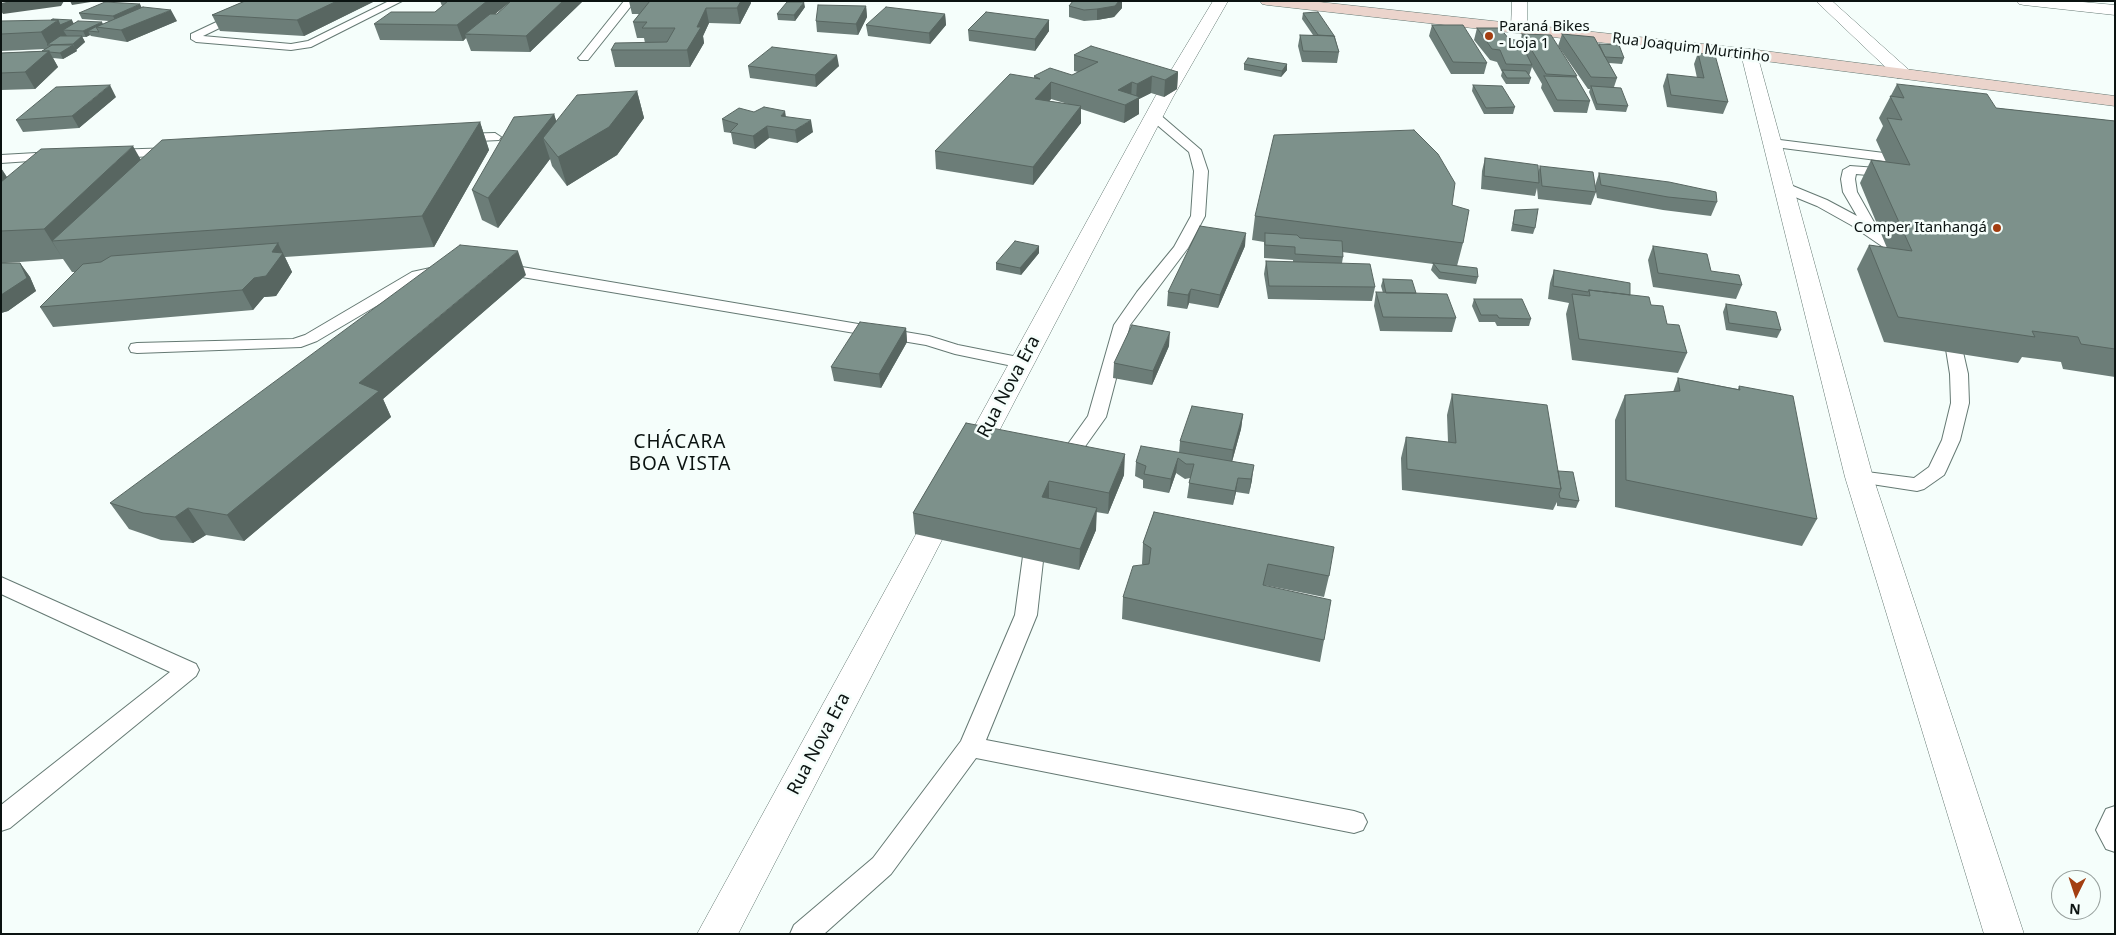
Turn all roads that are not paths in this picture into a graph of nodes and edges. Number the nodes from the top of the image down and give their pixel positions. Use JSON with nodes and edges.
{"nodes":[{"id":1,"x":270,"y":1,"type":"edge"},
{"id":2,"x":397,"y":1,"type":"edge"},
{"id":3,"x":630,"y":1,"type":"edge"},
{"id":4,"x":1221,"y":1,"type":"edge"},
{"id":5,"x":1267,"y":1,"type":"edge"},
{"id":6,"x":1520,"y":1,"type":"edge"},
{"id":7,"x":1823,"y":1,"type":"edge"},
{"id":8,"x":2024,"y":1,"type":"edge"},
{"id":9,"x":2115,"y":10,"type":"edge"},
{"id":10,"x":1519,"y":29,"type":"junction"},
{"id":11,"x":1749,"y":54,"type":"junction"},
{"id":12,"x":584,"y":58,"type":"dead end"},
{"id":13,"x":1903,"y":74,"type":"junction"},
{"id":14,"x":2115,"y":101,"type":"edge"},
{"id":15,"x":1154,"y":116,"type":"junction"},
{"id":16,"x":495,"y":136,"type":"dead end"},
{"id":17,"x":446,"y":139,"type":"edge"},
{"id":18,"x":1772,"y":143,"type":"junction"},
{"id":19,"x":186,"y":152,"type":"edge"},
{"id":20,"x":102,"y":154,"type":"edge"},
{"id":21,"x":64,"y":155,"type":"edge"},
{"id":22,"x":1,"y":159,"type":"edge"},
{"id":23,"x":1913,"y":166,"type":"joint"},
{"id":24,"x":1784,"y":187,"type":"junction"},
{"id":25,"x":1880,"y":238,"type":"junction"},
{"id":26,"x":460,"y":269,"type":"edge"},
{"id":27,"x":487,"y":270,"type":"edge"},
{"id":28,"x":1917,"y":270,"type":"edge"},
{"id":29,"x":1944,"y":319,"type":"edge"},
{"id":30,"x":137,"y":348,"type":"dead end"},
{"id":31,"x":1022,"y":363,"type":"junction"},
{"id":32,"x":1860,"y":477,"type":"junction"},
{"id":33,"x":1052,"y":480,"type":"edge"},
{"id":34,"x":1042,"y":514,"type":"edge"},
{"id":35,"x":1,"y":585,"type":"edge"},
{"id":36,"x":971,"y":748,"type":"junction"},
{"id":37,"x":2115,"y":817,"type":"edge"},
{"id":38,"x":1,"y":820,"type":"edge"},
{"id":39,"x":1354,"y":822,"type":"dead end"},
{"id":40,"x":2115,"y":841,"type":"edge"},
{"id":41,"x":718,"y":934,"type":"edge"},
{"id":42,"x":804,"y":934,"type":"edge"},
{"id":43,"x":2004,"y":934,"type":"edge"}],
"edges":[{"from":1,"to":2,"type":"lane"},
{"from":3,"to":12,"type":"lane"},
{"from":4,"to":15,"type":"street","name":"Rua Nova Era"},
{"from":5,"to":10,"type":"main road","name":"Rua Joaquim Murtinho"},
{"from":6,"to":10,"type":"street"},
{"from":7,"to":13,"type":"street"},
{"from":8,"to":9,"type":"street"},
{"from":10,"to":11,"type":"main road","name":"Rua Joaquim Murtinho"},
{"from":11,"to":13,"type":"main road","name":"Rua Joaquim Murtinho"},
{"from":11,"to":18,"type":"street"},
{"from":13,"to":14,"type":"main road","name":"Rua Joaquim Murtinho"},
{"from":15,"to":31,"type":"street","name":"Rua Nova Era"},
{"from":15,"to":33,"type":"lane"},
{"from":16,"to":17,"type":"lane"},
{"from":18,"to":23,"type":"lane"},
{"from":18,"to":24,"type":"street"},
{"from":19,"to":20,"type":"lane"},
{"from":21,"to":22,"type":"lane"},
{"from":23,"to":25,"type":"lane"},
{"from":24,"to":25,"type":"lane"},
{"from":24,"to":32,"type":"street"},
{"from":25,"to":28,"type":"lane"},
{"from":26,"to":30,"type":"lane"},
{"from":27,"to":31,"type":"lane"},
{"from":29,"to":32,"type":"lane"},
{"from":31,"to":41,"type":"street","name":"Rua Nova Era"},
{"from":32,"to":43,"type":"street"},
{"from":34,"to":36,"type":"lane"},
{"from":35,"to":38,"type":"lane"},
{"from":36,"to":39,"type":"lane"},
{"from":36,"to":42,"type":"lane"},
{"from":37,"to":40,"type":"lane"}]}
